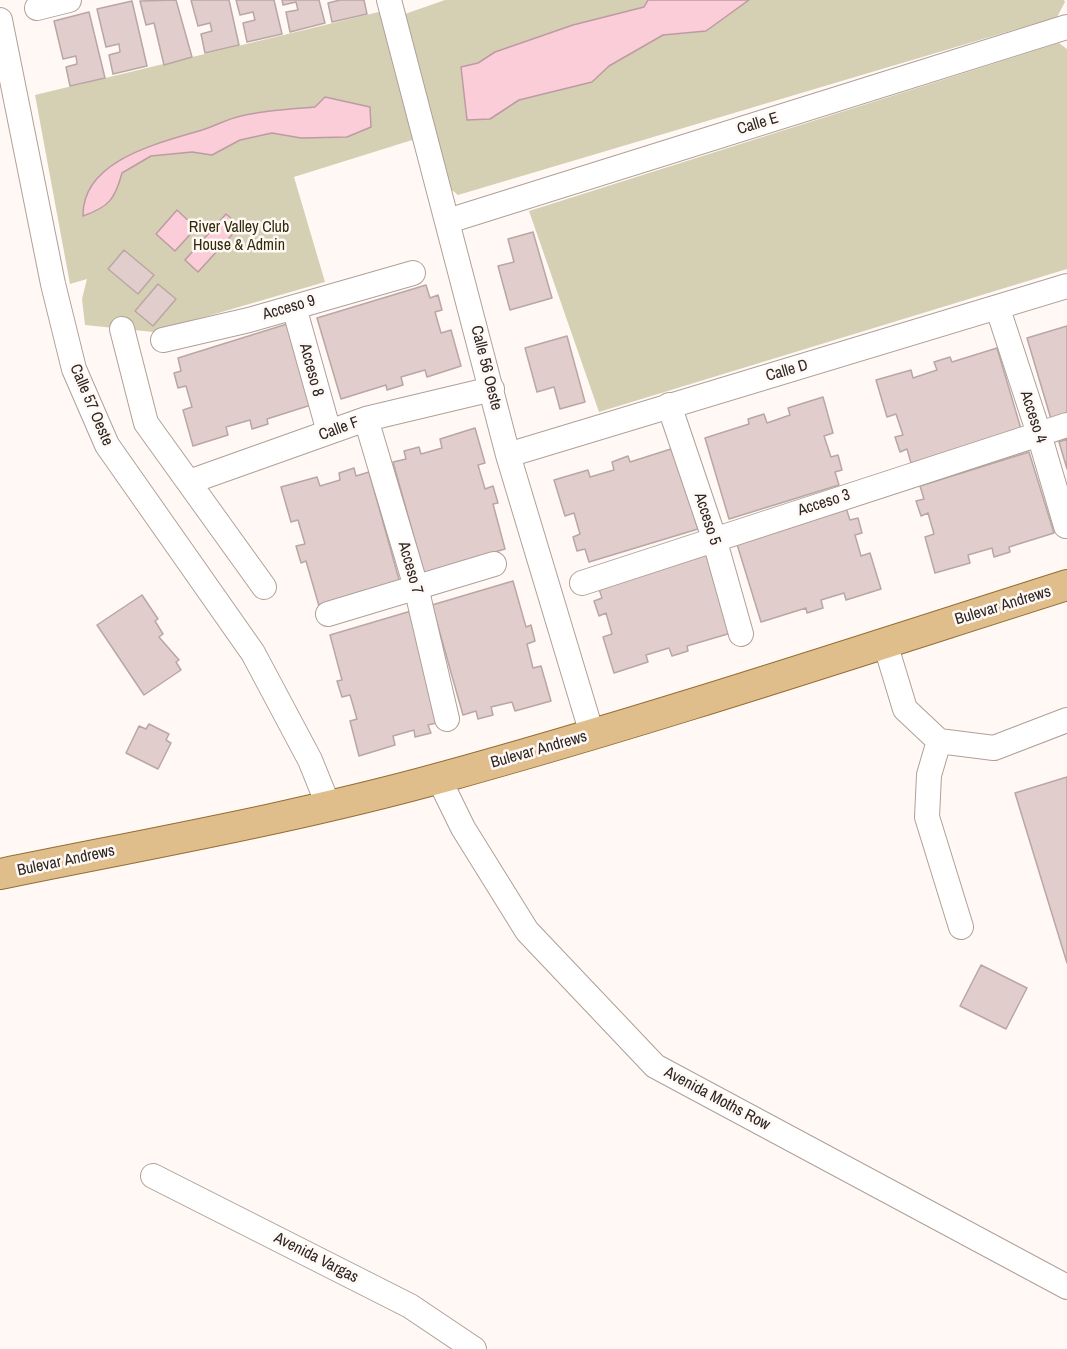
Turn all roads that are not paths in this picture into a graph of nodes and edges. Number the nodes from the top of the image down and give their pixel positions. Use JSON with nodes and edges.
{"nodes":[{"id":1,"x":69,"y":0,"type":"edge"},
{"id":2,"x":389,"y":0,"type":"edge"},
{"id":3,"x":37,"y":8,"type":"dead end"},
{"id":4,"x":0,"y":20,"type":"edge"},
{"id":5,"x":1067,"y":27,"type":"edge"},
{"id":6,"x":448,"y":221,"type":"junction"},
{"id":7,"x":413,"y":273,"type":"dead end"},
{"id":8,"x":1067,"y":286,"type":"edge"},
{"id":9,"x":294,"y":307,"type":"junction"},
{"id":10,"x":998,"y":309,"type":"junction"},
{"id":11,"x":123,"y":329,"type":"dead end"},
{"id":12,"x":164,"y":340,"type":"dead end"},
{"id":13,"x":492,"y":389,"type":"junction"},
{"id":14,"x":669,"y":405,"type":"junction"},
{"id":15,"x":366,"y":419,"type":"junction"},
{"id":16,"x":1067,"y":425,"type":"edge"},
{"id":17,"x":329,"y":432,"type":"junction"},
{"id":18,"x":1039,"y":434,"type":"junction"},
{"id":19,"x":508,"y":455,"type":"junction"},
{"id":20,"x":189,"y":482,"type":"junction"},
{"id":21,"x":1066,"y":526,"type":"edge"},
{"id":22,"x":714,"y":538,"type":"junction"},
{"id":23,"x":494,"y":564,"type":"dead end"},
{"id":24,"x":582,"y":583,"type":"dead end"},
{"id":25,"x":1067,"y":585,"type":"edge"},
{"id":26,"x":264,"y":586,"type":"dead end"},
{"id":27,"x":416,"y":587,"type":"junction"},
{"id":28,"x":328,"y":614,"type":"dead end"},
{"id":29,"x":741,"y":634,"type":"dead end"},
{"id":30,"x":885,"y":643,"type":"junction"},
{"id":31,"x":447,"y":719,"type":"dead end"},
{"id":32,"x":1067,"y":720,"type":"edge"},
{"id":33,"x":592,"y":734,"type":"junction"},
{"id":34,"x":939,"y":741,"type":"junction"},
{"id":35,"x":439,"y":779,"type":"junction"},
{"id":36,"x":329,"y":807,"type":"junction"},
{"id":37,"x":0,"y":874,"type":"edge"},
{"id":38,"x":961,"y":927,"type":"dead end"},
{"id":39,"x":153,"y":1176,"type":"dead end"},
{"id":40,"x":1067,"y":1287,"type":"edge"},
{"id":41,"x":474,"y":1349,"type":"edge"}],
"edges":[{"from":1,"to":3,"type":"street"},
{"from":2,"to":6,"type":"street","name":"Calle 56 Oeste"},
{"from":4,"to":36,"type":"street","name":"Calle 57 Oeste"},
{"from":5,"to":6,"type":"street","name":"Calle E"},
{"from":6,"to":13,"type":"street","name":"Calle 56 Oeste"},
{"from":7,"to":9,"type":"street","name":"Acceso 9"},
{"from":8,"to":10,"type":"street","name":"Calle D"},
{"from":9,"to":12,"type":"street","name":"Acceso 9"},
{"from":9,"to":17,"type":"street","name":"Acceso 8"},
{"from":10,"to":14,"type":"street","name":"Calle D"},
{"from":10,"to":18,"type":"street","name":"Acceso 4"},
{"from":11,"to":20,"type":"street"},
{"from":13,"to":15,"type":"street","name":"Calle F"},
{"from":13,"to":19,"type":"street","name":"Calle 56 Oeste"},
{"from":14,"to":19,"type":"street","name":"Calle D"},
{"from":14,"to":22,"type":"street","name":"Acceso 5"},
{"from":15,"to":17,"type":"street","name":"Calle F"},
{"from":15,"to":27,"type":"street","name":"Acceso 7"},
{"from":16,"to":18,"type":"street","name":"Acceso 3"},
{"from":17,"to":20,"type":"street","name":"Calle F"},
{"from":18,"to":21,"type":"street","name":"Acceso 4"},
{"from":18,"to":22,"type":"street","name":"Acceso 3"},
{"from":19,"to":33,"type":"street","name":"Calle 56 Oeste"},
{"from":20,"to":26,"type":"street"},
{"from":22,"to":24,"type":"street","name":"Acceso 3"},
{"from":22,"to":29,"type":"street","name":"Acceso 5"},
{"from":23,"to":27,"type":"street"},
{"from":25,"to":30,"type":"main road","name":"Bulevar Andrews"},
{"from":27,"to":28,"type":"street"},
{"from":27,"to":31,"type":"street","name":"Acceso 7"},
{"from":30,"to":33,"type":"main road","name":"Bulevar Andrews"},
{"from":30,"to":34,"type":"street"},
{"from":32,"to":34,"type":"street"},
{"from":33,"to":35,"type":"main road","name":"Bulevar Andrews"},
{"from":34,"to":38,"type":"street"},
{"from":35,"to":36,"type":"main road","name":"Bulevar Andrews"},
{"from":35,"to":40,"type":"street","name":"Avenida Moths Row"},
{"from":36,"to":37,"type":"main road","name":"Bulevar Andrews"},
{"from":39,"to":41,"type":"street","name":"Avenida Vargas"}]}
